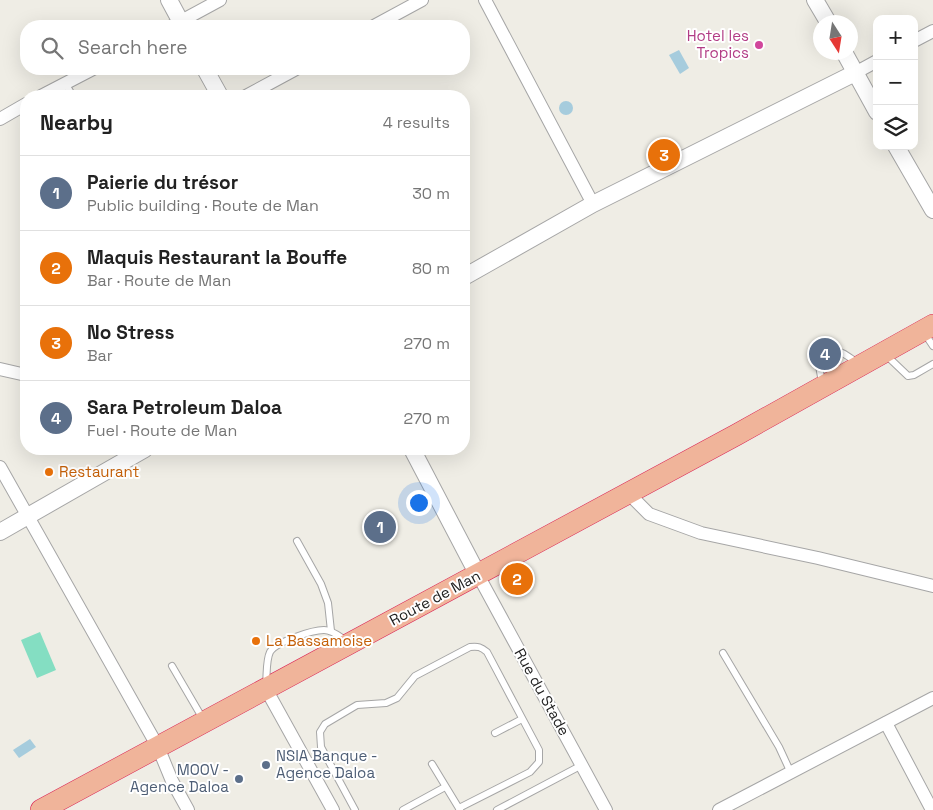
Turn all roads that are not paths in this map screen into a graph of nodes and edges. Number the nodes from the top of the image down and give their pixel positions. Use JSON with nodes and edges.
{"nodes":[{"id":1,"x":169,"y":0,"type":"edge"},
{"id":2,"x":220,"y":0,"type":"edge"},
{"id":3,"x":422,"y":0,"type":"edge"},
{"id":4,"x":485,"y":0,"type":"edge"},
{"id":5,"x":816,"y":0,"type":"edge"},
{"id":6,"x":824,"y":15,"type":"edge"},
{"id":7,"x":176,"y":20,"type":"edge"},
{"id":8,"x":186,"y":20,"type":"edge"},
{"id":9,"x":385,"y":20,"type":"edge"},
{"id":10,"x":933,"y":31,"type":"edge"},
{"id":11,"x":918,"y":39,"type":"edge"},
{"id":12,"x":848,"y":60,"type":"edge"},
{"id":13,"x":873,"y":63,"type":"edge"},
{"id":14,"x":855,"y":73,"type":"junction"},
{"id":15,"x":81,"y":75,"type":"edge"},
{"id":16,"x":208,"y":75,"type":"edge"},
{"id":17,"x":285,"y":75,"type":"edge"},
{"id":18,"x":65,"y":83,"type":"junction"},
{"id":19,"x":52,"y":90,"type":"edge"},
{"id":20,"x":69,"y":90,"type":"edge"},
{"id":21,"x":217,"y":90,"type":"edge"},
{"id":22,"x":257,"y":90,"type":"edge"},
{"id":23,"x":873,"y":105,"type":"edge"},
{"id":24,"x":20,"y":107,"type":"edge"},
{"id":25,"x":0,"y":118,"type":"edge"},
{"id":26,"x":898,"y":150,"type":"edge"},
{"id":27,"x":593,"y":204,"type":"junction"},
{"id":28,"x":933,"y":210,"type":"edge"},
{"id":29,"x":470,"y":275,"type":"edge"},
{"id":30,"x":930,"y":334,"type":"edge"},
{"id":31,"x":884,"y":352,"type":"junction"},
{"id":32,"x":933,"y":364,"type":"edge"},
{"id":33,"x":0,"y":369,"type":"edge"},
{"id":34,"x":20,"y":374,"type":"edge"},
{"id":35,"x":135,"y":455,"type":"edge"},
{"id":36,"x":415,"y":455,"type":"edge"},
{"id":37,"x":0,"y":467,"type":"edge"},
{"id":38,"x":628,"y":493,"type":"junction"},
{"id":39,"x":28,"y":518,"type":"junction"},
{"id":40,"x":0,"y":532,"type":"edge"},
{"id":41,"x":297,"y":540,"type":"dead end"},
{"id":42,"x":478,"y":575,"type":"junction"},
{"id":43,"x":933,"y":586,"type":"edge"},
{"id":44,"x":331,"y":632,"type":"junction"},
{"id":45,"x":350,"y":643,"type":"junction"},
{"id":46,"x":723,"y":653,"type":"dead end"},
{"id":47,"x":172,"y":666,"type":"dead end"},
{"id":48,"x":266,"y":689,"type":"junction"},
{"id":49,"x":933,"y":698,"type":"edge"},
{"id":50,"x":522,"y":719,"type":"junction"},
{"id":51,"x":205,"y":722,"type":"junction"},
{"id":52,"x":886,"y":723,"type":"junction"},
{"id":53,"x":495,"y":733,"type":"dead end"},
{"id":54,"x":158,"y":747,"type":"junction"},
{"id":55,"x":432,"y":764,"type":"dead end"},
{"id":56,"x":582,"y":765,"type":"junction"},
{"id":57,"x":791,"y":773,"type":"junction"},
{"id":58,"x":445,"y":787,"type":"junction"},
{"id":59,"x":459,"y":809,"type":"edge"},
{"id":60,"x":41,"y":810,"type":"edge"},
{"id":61,"x":188,"y":810,"type":"edge"},
{"id":62,"x":333,"y":810,"type":"edge"},
{"id":63,"x":355,"y":810,"type":"edge"},
{"id":64,"x":403,"y":810,"type":"edge"},
{"id":65,"x":497,"y":810,"type":"edge"},
{"id":66,"x":606,"y":810,"type":"edge"},
{"id":67,"x":719,"y":810,"type":"edge"},
{"id":68,"x":932,"y":810,"type":"edge"}],
"edges":[{"from":1,"to":7,"type":"street"},
{"from":2,"to":8,"type":"street"},
{"from":3,"to":9,"type":"street"},
{"from":4,"to":27,"type":"street"},
{"from":5,"to":6,"type":"street"},
{"from":10,"to":11,"type":"street"},
{"from":12,"to":14,"type":"street"},
{"from":13,"to":14,"type":"street"},
{"from":14,"to":23,"type":"street"},
{"from":14,"to":27,"type":"street"},
{"from":15,"to":18,"type":"street"},
{"from":16,"to":21,"type":"street"},
{"from":17,"to":22,"type":"street"},
{"from":18,"to":19,"type":"street"},
{"from":18,"to":20,"type":"lane"},
{"from":24,"to":25,"type":"street"},
{"from":26,"to":28,"type":"street"},
{"from":27,"to":29,"type":"street"},
{"from":30,"to":31,"type":"highway","name":"Route de Man"},
{"from":31,"to":32,"type":"lane"},
{"from":31,"to":38,"type":"highway","name":"Route de Man"},
{"from":33,"to":34,"type":"street"},
{"from":35,"to":39,"type":"street"},
{"from":36,"to":42,"type":"street"},
{"from":37,"to":39,"type":"street"},
{"from":38,"to":42,"type":"highway","name":"Route de Man"},
{"from":38,"to":43,"type":"street"},
{"from":39,"to":40,"type":"street"},
{"from":39,"to":54,"type":"street"},
{"from":41,"to":44,"type":"lane"},
{"from":42,"to":45,"type":"highway","name":"Route de Man"},
{"from":42,"to":56,"type":"street","name":"Rue du Stade"},
{"from":44,"to":45,"type":"lane"},
{"from":44,"to":48,"type":"lane"},
{"from":45,"to":48,"type":"highway","name":"Route de Man"},
{"from":46,"to":57,"type":"lane"},
{"from":47,"to":51,"type":"lane"},
{"from":48,"to":51,"type":"highway","name":"Route de Man"},
{"from":48,"to":62,"type":"street"},
{"from":49,"to":52,"type":"street"},
{"from":50,"to":53,"type":"lane"},
{"from":50,"to":59,"type":"lane"},
{"from":50,"to":63,"type":"lane"},
{"from":51,"to":54,"type":"highway","name":"Route de Man"},
{"from":52,"to":57,"type":"street"},
{"from":52,"to":68,"type":"street"},
{"from":54,"to":60,"type":"highway","name":"Route de Man"},
{"from":54,"to":61,"type":"street"},
{"from":55,"to":58,"type":"lane"},
{"from":56,"to":65,"type":"lane"},
{"from":56,"to":66,"type":"street","name":"Rue du Stade"},
{"from":57,"to":67,"type":"street"},
{"from":58,"to":59,"type":"lane"},
{"from":58,"to":64,"type":"lane"}]}
